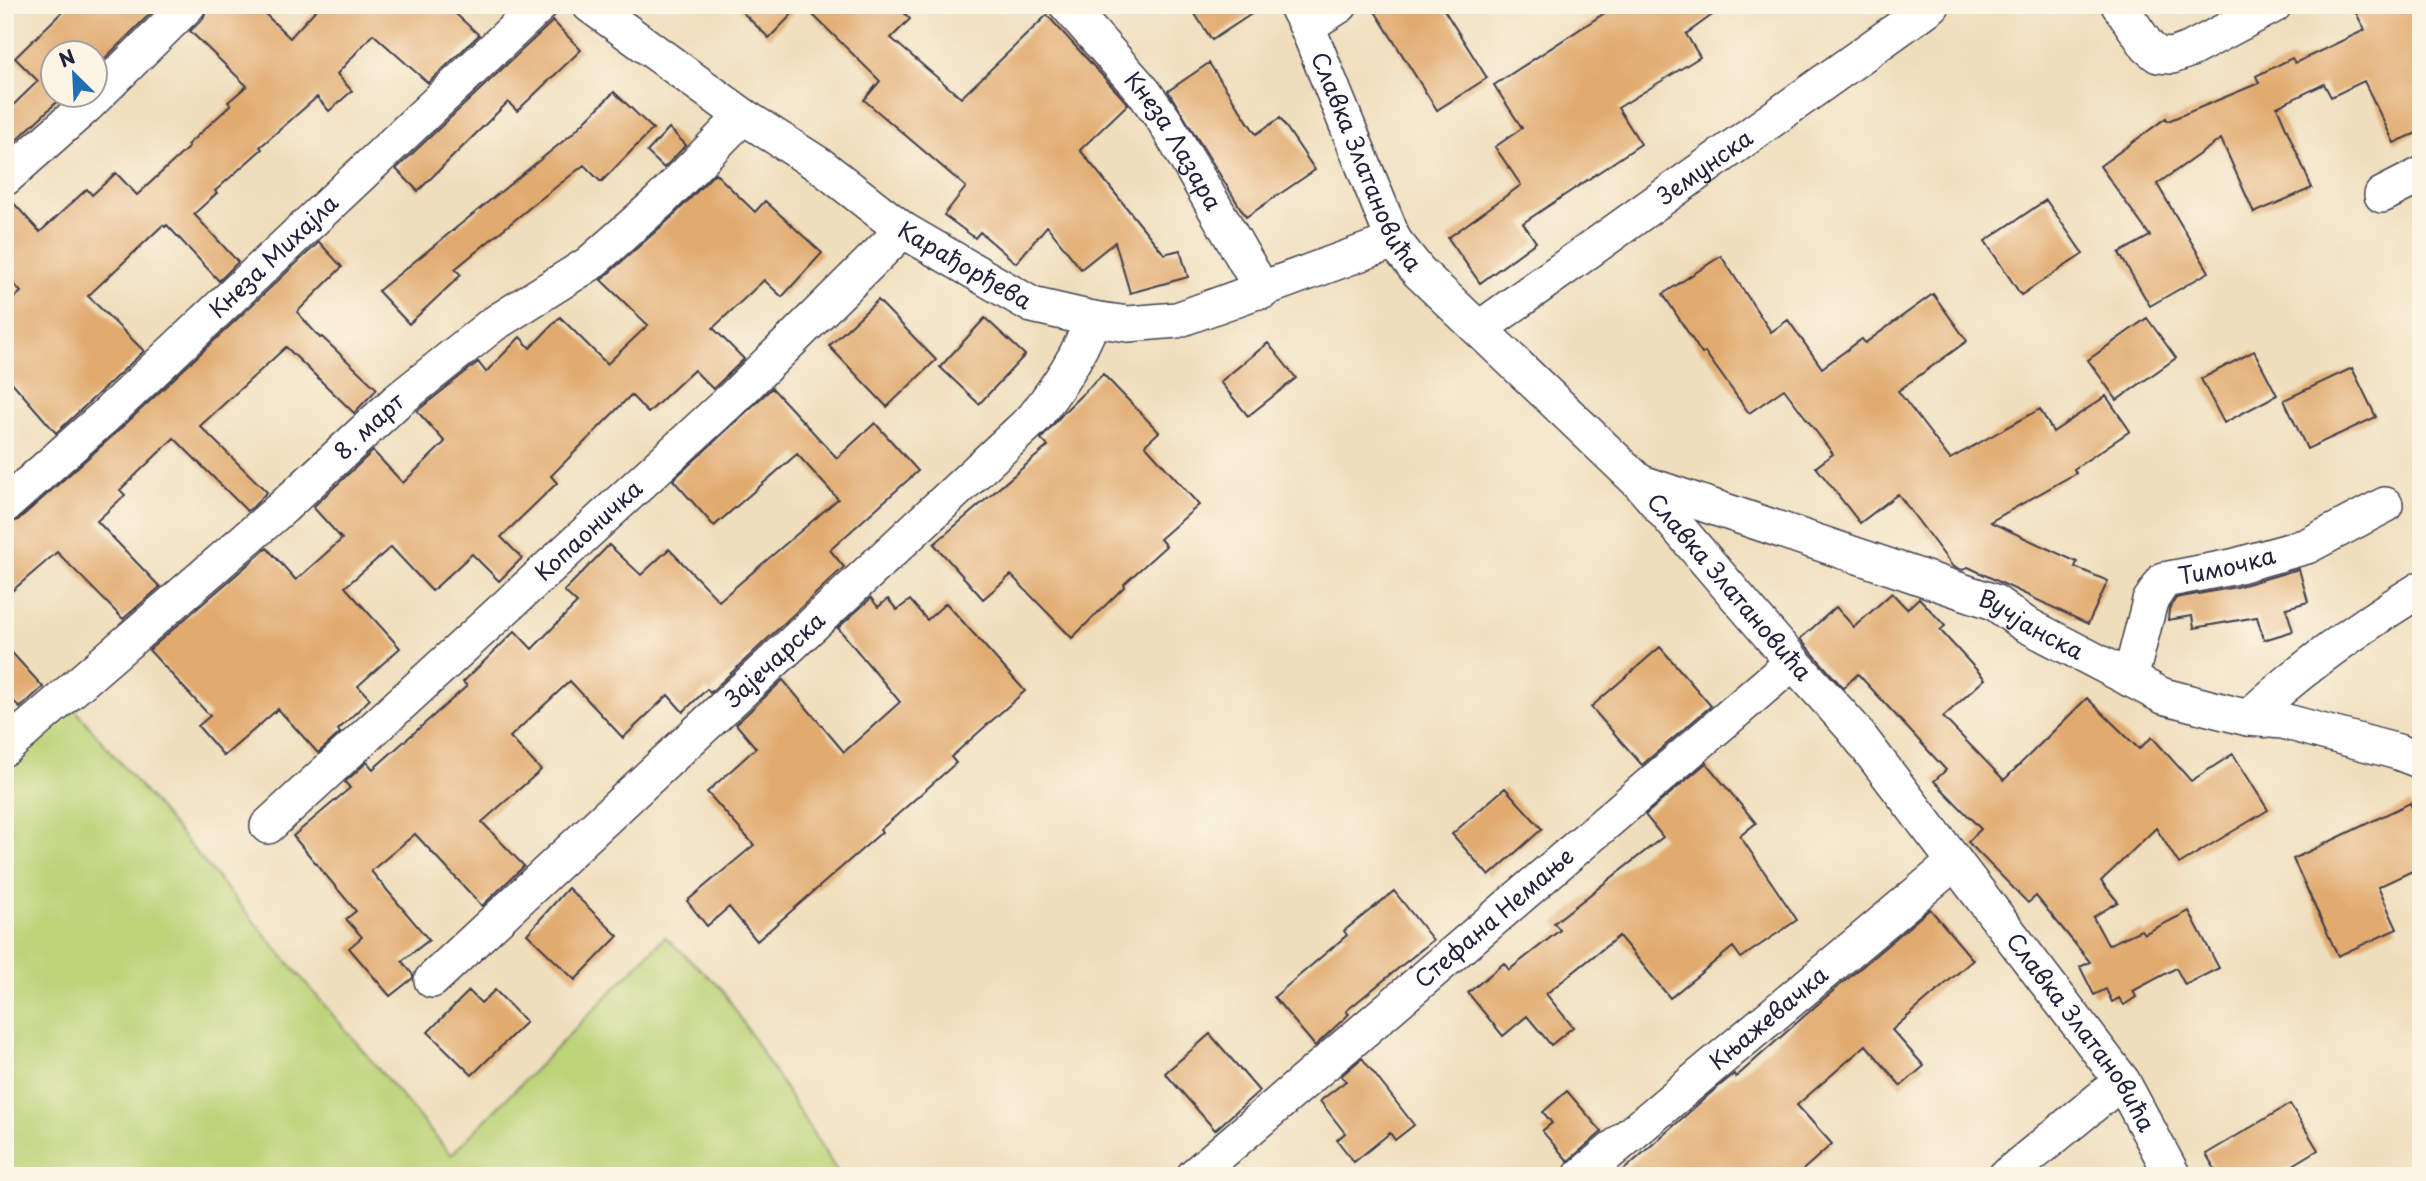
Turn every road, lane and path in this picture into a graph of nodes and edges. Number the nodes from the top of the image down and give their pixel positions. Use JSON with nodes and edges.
{"nodes":[{"id":1,"x":188,"y":5,"type":"edge"},
{"id":2,"x":540,"y":5,"type":"edge"},
{"id":3,"x":590,"y":5,"type":"edge"},
{"id":4,"x":1067,"y":5,"type":"edge"},
{"id":5,"x":1340,"y":5,"type":"edge"},
{"id":6,"x":1931,"y":5,"type":"edge"},
{"id":7,"x":2119,"y":5,"type":"edge"},
{"id":8,"x":2274,"y":5,"type":"edge"},
{"id":9,"x":1302,"y":15,"type":"edge"},
{"id":10,"x":743,"y":116,"type":"junction"},
{"id":11,"x":2421,"y":175,"type":"edge"},
{"id":12,"x":5,"y":178,"type":"edge"},
{"id":13,"x":2382,"y":195,"type":"dead end"},
{"id":14,"x":904,"y":230,"type":"junction"},
{"id":15,"x":1394,"y":241,"type":"junction"},
{"id":16,"x":1263,"y":290,"type":"junction"},
{"id":17,"x":1093,"y":319,"type":"junction"},
{"id":18,"x":1479,"y":329,"type":"junction"},
{"id":19,"x":1639,"y":482,"type":"junction"},
{"id":20,"x":5,"y":505,"type":"edge"},
{"id":21,"x":2385,"y":505,"type":"dead end"},
{"id":22,"x":2421,"y":589,"type":"edge"},
{"id":23,"x":1793,"y":662,"type":"junction"},
{"id":24,"x":2130,"y":679,"type":"junction"},
{"id":25,"x":2248,"y":718,"type":"junction"},
{"id":26,"x":5,"y":748,"type":"edge"},
{"id":27,"x":2413,"y":748,"type":"edge"},
{"id":28,"x":268,"y":827,"type":"dead end"},
{"id":29,"x":1955,"y":862,"type":"junction"},
{"id":30,"x":432,"y":980,"type":"dead end"},
{"id":31,"x":2122,"y":1082,"type":"junction"},
{"id":32,"x":1194,"y":1176,"type":"edge"},
{"id":33,"x":1581,"y":1176,"type":"edge"},
{"id":34,"x":2006,"y":1176,"type":"edge"},
{"id":35,"x":2173,"y":1176,"type":"edge"}],
"edges":[{"from":1,"to":12,"type":"street"},
{"from":2,"to":20,"type":"street","name":"Кнеза Михајла"},
{"from":3,"to":10,"type":"street","name":"Карађорђева"},
{"from":4,"to":16,"type":"street","name":"Кнеза Лазара"},
{"from":5,"to":9,"type":"street"},
{"from":6,"to":18,"type":"street","name":"Земунска"},
{"from":7,"to":8,"type":"street"},
{"from":9,"to":15,"type":"street","name":"Славка Златановића"},
{"from":10,"to":14,"type":"street","name":"Карађорђева"},
{"from":10,"to":26,"type":"street","name":"8. март"},
{"from":11,"to":13,"type":"street"},
{"from":14,"to":17,"type":"street","name":"Карађорђева"},
{"from":14,"to":28,"type":"street","name":"Копаоничка"},
{"from":15,"to":16,"type":"street","name":"Карађорђева"},
{"from":15,"to":18,"type":"street","name":"Славка Златановића"},
{"from":16,"to":17,"type":"street","name":"Карађорђева"},
{"from":17,"to":30,"type":"street","name":"Зајечарска"},
{"from":18,"to":19,"type":"street","name":"Славка Златановића"},
{"from":19,"to":23,"type":"street","name":"Славка Златановића"},
{"from":19,"to":24,"type":"street","name":"Вучјанска"},
{"from":21,"to":24,"type":"street","name":"Тимочка"},
{"from":22,"to":25,"type":"street"},
{"from":23,"to":29,"type":"street","name":"Славка Златановића"},
{"from":23,"to":32,"type":"street","name":"Стефана Немање"},
{"from":24,"to":25,"type":"street","name":"Вучјанска"},
{"from":25,"to":27,"type":"street","name":"Вучјанска"},
{"from":29,"to":31,"type":"street","name":"Славка Златановића"},
{"from":29,"to":33,"type":"street","name":"Књажевачка"},
{"from":31,"to":34,"type":"street"},
{"from":31,"to":35,"type":"street","name":"Славка Златановића"}]}
